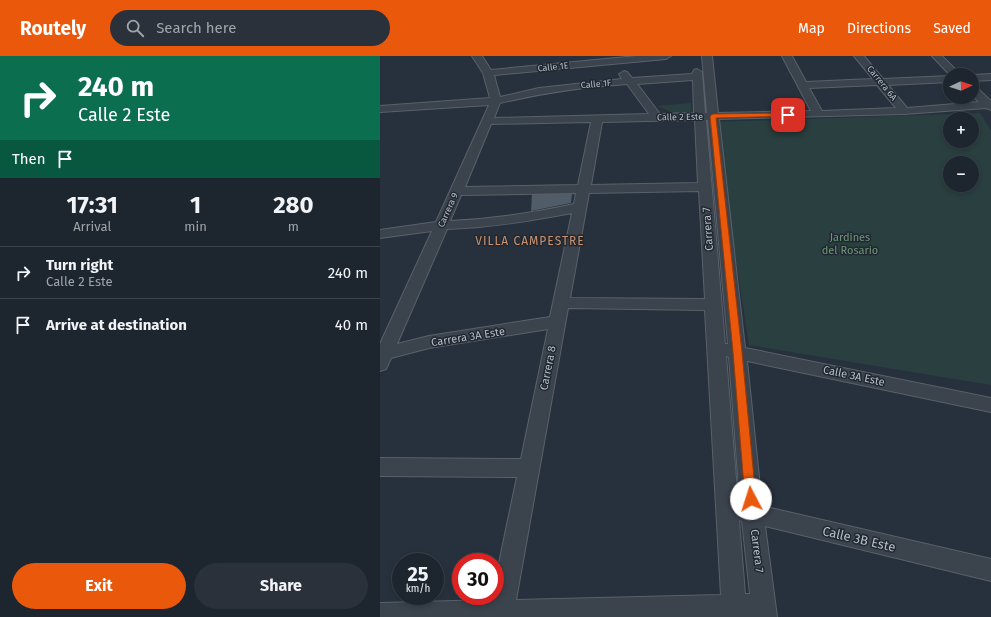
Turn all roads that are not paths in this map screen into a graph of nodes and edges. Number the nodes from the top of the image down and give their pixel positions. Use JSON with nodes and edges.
{"nodes":[{"id":1,"x":477,"y":56,"type":"edge"},
{"id":2,"x":666,"y":56,"type":"edge"},
{"id":3,"x":696,"y":56,"type":"edge"},
{"id":4,"x":707,"y":56,"type":"edge"},
{"id":5,"x":787,"y":56,"type":"edge"},
{"id":6,"x":859,"y":56,"type":"edge"},
{"id":7,"x":937,"y":56,"type":"edge"},
{"id":8,"x":610,"y":58,"type":"edge"},
{"id":9,"x":949,"y":68,"type":"edge"},
{"id":10,"x":488,"y":73,"type":"junction"},
{"id":11,"x":698,"y":77,"type":"junction"},
{"id":12,"x":991,"y":77,"type":"edge"},
{"id":13,"x":979,"y":78,"type":"edge"},
{"id":14,"x":943,"y":79,"type":"edge"},
{"id":15,"x":630,"y":81,"type":"junction"},
{"id":16,"x":881,"y":82,"type":"junction"},
{"id":17,"x":803,"y":85,"type":"junction"},
{"id":18,"x":979,"y":96,"type":"edge"},
{"id":19,"x":502,"y":99,"type":"junction"},
{"id":20,"x":990,"y":105,"type":"edge"},
{"id":21,"x":380,"y":109,"type":"edge"},
{"id":22,"x":904,"y":110,"type":"junction"},
{"id":23,"x":818,"y":114,"type":"junction"},
{"id":24,"x":706,"y":116,"type":"junction"},
{"id":25,"x":657,"y":117,"type":"junction"},
{"id":26,"x":598,"y":119,"type":"junction"},
{"id":27,"x":525,"y":120,"type":"junction"},
{"id":28,"x":488,"y":121,"type":"junction"},
{"id":29,"x":705,"y":187,"type":"junction"},
{"id":30,"x":584,"y":189,"type":"junction"},
{"id":31,"x":456,"y":191,"type":"junction"},
{"id":32,"x":580,"y":207,"type":"junction"},
{"id":33,"x":442,"y":225,"type":"junction"},
{"id":34,"x":380,"y":234,"type":"edge"},
{"id":35,"x":561,"y":304,"type":"junction"},
{"id":36,"x":713,"y":305,"type":"junction"},
{"id":37,"x":557,"y":322,"type":"junction"},
{"id":38,"x":716,"y":349,"type":"junction"},
{"id":39,"x":737,"y":352,"type":"junction"},
{"id":40,"x":381,"y":358,"type":"edge"},
{"id":41,"x":991,"y":406,"type":"edge"},
{"id":42,"x":380,"y":467,"type":"edge"},
{"id":43,"x":529,"y":468,"type":"junction"},
{"id":44,"x":726,"y":507,"type":"junction"},
{"id":45,"x":752,"y":514,"type":"junction"},
{"id":46,"x":991,"y":570,"type":"edge"},
{"id":47,"x":734,"y":612,"type":"edge"},
{"id":48,"x":764,"y":612,"type":"edge"},
{"id":49,"x":380,"y":615,"type":"edge"},
{"id":50,"x":500,"y":615,"type":"edge"}],
"edges":[{"from":1,"to":10,"type":"street"},
{"from":2,"to":8,"type":"street","name":"Calle 1E"},
{"from":3,"to":11,"type":"street","name":"Carrera 7"},
{"from":4,"to":24,"type":"street","name":"Carrera 7"},
{"from":5,"to":17,"type":"street"},
{"from":6,"to":16,"type":"street","name":"Carrera 6A"},
{"from":7,"to":9,"type":"street"},
{"from":8,"to":10,"type":"street","name":"Calle 1E"},
{"from":8,"to":15,"type":"street"},
{"from":10,"to":19,"type":"street"},
{"from":11,"to":15,"type":"street","name":"Calle 1F"},
{"from":11,"to":24,"type":"street","name":"Carrera 7"},
{"from":12,"to":13,"type":"street"},
{"from":14,"to":16,"type":"street"},
{"from":15,"to":19,"type":"street","name":"Calle 1F"},
{"from":15,"to":25,"type":"street"},
{"from":16,"to":17,"type":"street"},
{"from":16,"to":22,"type":"street","name":"Carrera 6A"},
{"from":17,"to":23,"type":"street"},
{"from":18,"to":20,"type":"street"},
{"from":19,"to":21,"type":"street"},
{"from":19,"to":27,"type":"street"},
{"from":19,"to":28,"type":"street","name":"Carrera 9"},
{"from":20,"to":22,"type":"street","name":"Calle 2 Este"},
{"from":22,"to":23,"type":"street","name":"Calle 2 Este"},
{"from":23,"to":24,"type":"street","name":"Calle 2 Este"},
{"from":24,"to":25,"type":"street","name":"Calle 2 Este"},
{"from":24,"to":29,"type":"street","name":"Carrera 7"},
{"from":24,"to":39,"type":"street","name":"Carrera 7"},
{"from":25,"to":26,"type":"street","name":"Calle 2 Este"},
{"from":26,"to":27,"type":"street","name":"Calle 2 Este"},
{"from":26,"to":30,"type":"street","name":"Carrera 8"},
{"from":27,"to":28,"type":"street","name":"Calle 2 Este"},
{"from":28,"to":31,"type":"street","name":"Carrera 9"},
{"from":29,"to":30,"type":"street"},
{"from":29,"to":36,"type":"street","name":"Carrera 7"},
{"from":30,"to":31,"type":"street"},
{"from":30,"to":32,"type":"street","name":"Carrera 8"},
{"from":31,"to":33,"type":"street","name":"Carrera 9"},
{"from":32,"to":33,"type":"street"},
{"from":32,"to":35,"type":"street","name":"Carrera 8"},
{"from":33,"to":34,"type":"street"},
{"from":33,"to":40,"type":"street","name":"Carrera 9"},
{"from":35,"to":36,"type":"street"},
{"from":35,"to":37,"type":"street","name":"Carrera 8"},
{"from":36,"to":38,"type":"street","name":"Carrera 7"},
{"from":37,"to":40,"type":"street","name":"Carrera 3A Este"},
{"from":37,"to":43,"type":"street","name":"Carrera 8"},
{"from":38,"to":39,"type":"street","name":"Calle 3A Este"},
{"from":38,"to":44,"type":"street","name":"Carrera 7"},
{"from":39,"to":41,"type":"street","name":"Calle 3A Este"},
{"from":39,"to":45,"type":"street","name":"Carrera 7"},
{"from":42,"to":43,"type":"street"},
{"from":43,"to":50,"type":"street","name":"Carrera 8"},
{"from":44,"to":45,"type":"street","name":"Calle 3B Este"},
{"from":44,"to":47,"type":"street","name":"Carrera 7"},
{"from":45,"to":46,"type":"street","name":"Calle 3B Este"},
{"from":45,"to":48,"type":"street","name":"Carrera 7"},
{"from":47,"to":48,"type":"street"},
{"from":47,"to":50,"type":"street"},
{"from":49,"to":50,"type":"street"}]}
